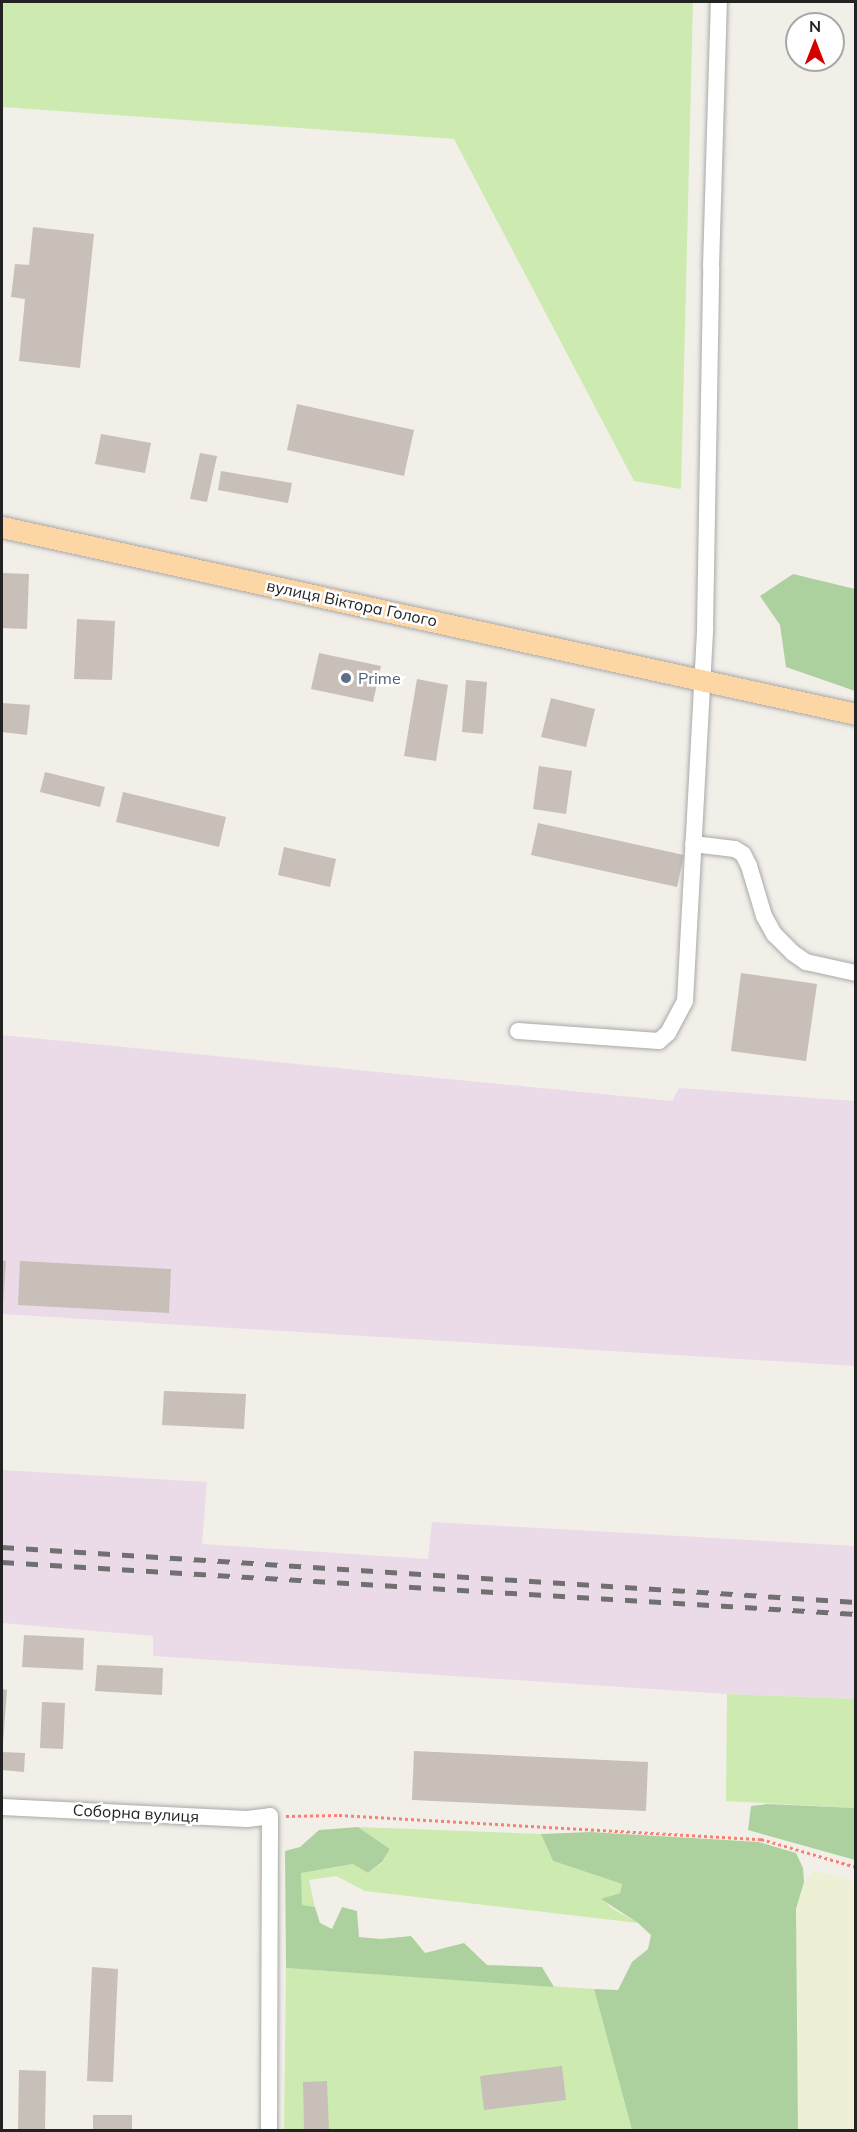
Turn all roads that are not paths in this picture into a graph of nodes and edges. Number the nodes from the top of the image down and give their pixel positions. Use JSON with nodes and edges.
{"nodes":[{"id":1,"x":719,"y":2,"type":"edge"},
{"id":2,"x":2,"y":526,"type":"edge"},
{"id":3,"x":702,"y":680,"type":"junction"},
{"id":4,"x":855,"y":714,"type":"edge"},
{"id":5,"x":693,"y":844,"type":"junction"},
{"id":6,"x":855,"y":973,"type":"edge"},
{"id":7,"x":518,"y":1031,"type":"dead end"},
{"id":8,"x":2,"y":1807,"type":"edge"},
{"id":9,"x":269,"y":2130,"type":"edge"}],
"edges":[{"from":1,"to":3,"type":"street"},
{"from":2,"to":3,"type":"main road","name":"вулиця Віктора Голого"},
{"from":3,"to":4,"type":"main road","name":"вулиця Віктора Голого"},
{"from":3,"to":5,"type":"street"},
{"from":5,"to":6,"type":"street"},
{"from":5,"to":7,"type":"street"},
{"from":8,"to":9,"type":"street","name":"Соборна вулиця"}]}
